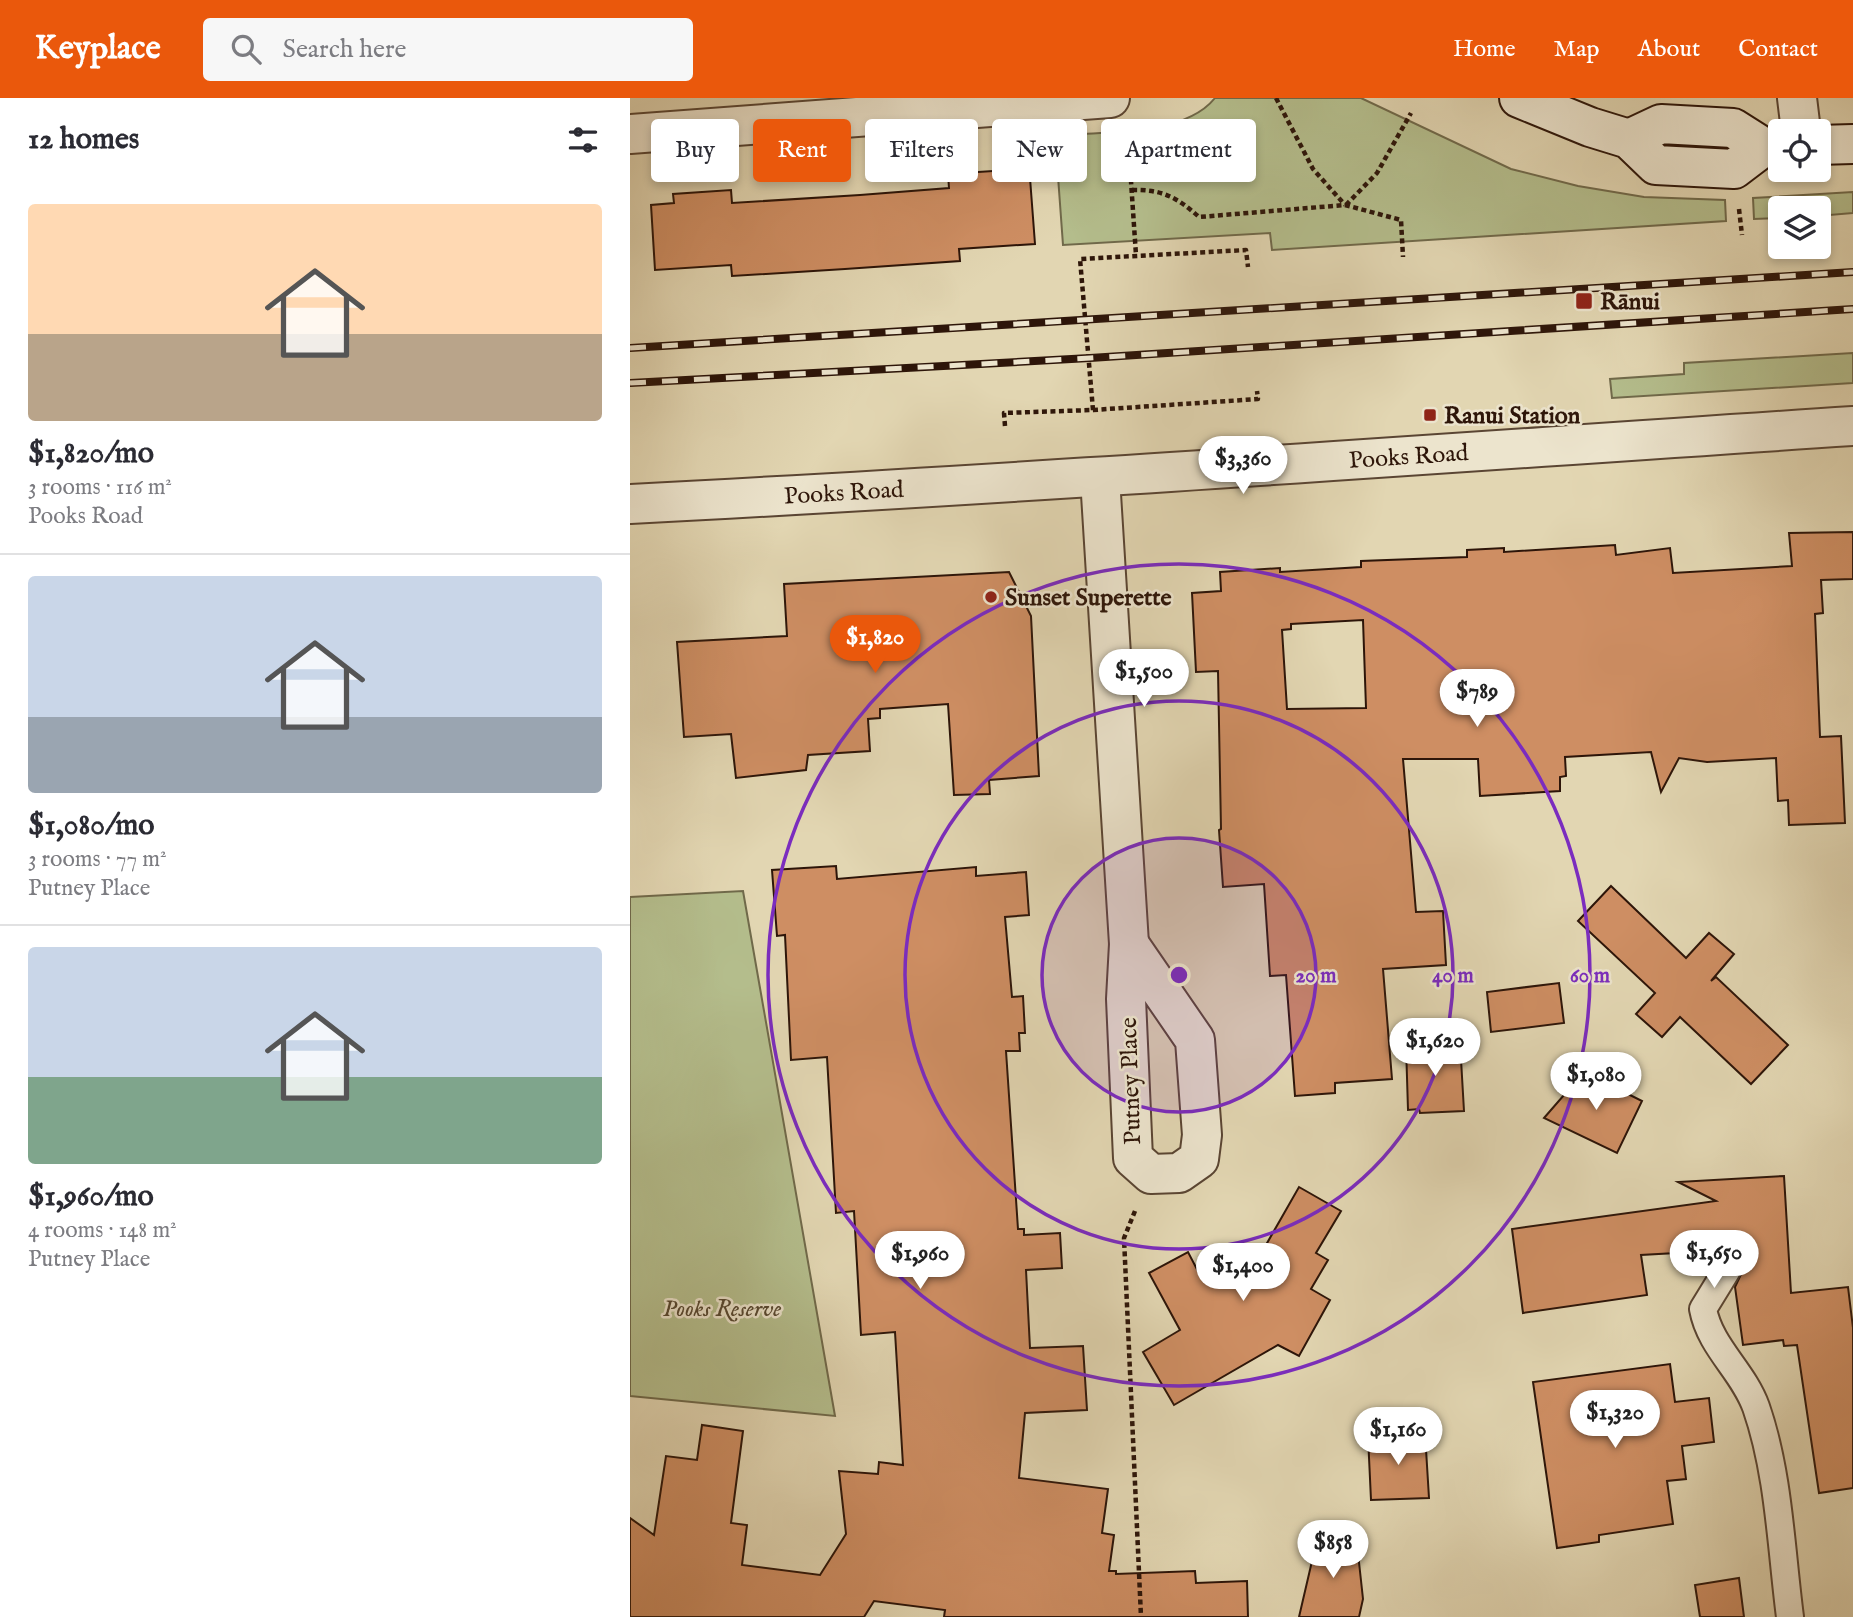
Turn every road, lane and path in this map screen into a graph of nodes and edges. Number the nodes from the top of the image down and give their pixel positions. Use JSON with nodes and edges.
{"nodes":[{"id":1,"x":1276,"y":98,"type":"edge"},
{"id":2,"x":1519,"y":98,"type":"edge"},
{"id":3,"x":1797,"y":98,"type":"edge"},
{"id":4,"x":1410,"y":113,"type":"dead end"},
{"id":5,"x":1119,"y":114,"type":"edge"},
{"id":6,"x":1800,"y":119,"type":"edge"},
{"id":7,"x":630,"y":134,"type":"edge"},
{"id":8,"x":1853,"y":144,"type":"edge"},
{"id":9,"x":1831,"y":145,"type":"edge"},
{"id":10,"x":1768,"y":149,"type":"edge"},
{"id":11,"x":1132,"y":190,"type":"junction"},
{"id":12,"x":1345,"y":205,"type":"junction"},
{"id":13,"x":1740,"y":215,"type":"dead end"},
{"id":14,"x":1742,"y":235,"type":"dead end"},
{"id":15,"x":1136,"y":255,"type":"junction"},
{"id":16,"x":1403,"y":257,"type":"dead end"},
{"id":17,"x":1248,"y":267,"type":"dead end"},
{"id":18,"x":1257,"y":391,"type":"dead end"},
{"id":19,"x":1093,"y":410,"type":"junction"},
{"id":20,"x":1005,"y":426,"type":"dead end"},
{"id":21,"x":1853,"y":426,"type":"edge"},
{"id":22,"x":1100,"y":478,"type":"junction"},
{"id":23,"x":630,"y":504,"type":"edge"},
{"id":24,"x":1129,"y":944,"type":"junction"},
{"id":25,"x":1138,"y":1205,"type":"dead end"},
{"id":26,"x":1727,"y":1270,"type":"dead end"},
{"id":27,"x":1140,"y":1617,"type":"edge"},
{"id":28,"x":1790,"y":1617,"type":"edge"}],
"edges":[{"from":1,"to":12,"type":"path"},
{"from":2,"to":10,"type":"street"},
{"from":3,"to":6,"type":"street"},
{"from":4,"to":12,"type":"path"},
{"from":5,"to":7,"type":"street"},
{"from":5,"to":11,"type":"path"},
{"from":8,"to":9,"type":"street"},
{"from":11,"to":12,"type":"path"},
{"from":11,"to":15,"type":"path"},
{"from":12,"to":16,"type":"path"},
{"from":13,"to":14,"type":"path"},
{"from":15,"to":17,"type":"path"},
{"from":15,"to":19,"type":"path"},
{"from":18,"to":19,"type":"path"},
{"from":19,"to":20,"type":"path"},
{"from":21,"to":22,"type":"street","name":"Pooks Road"},
{"from":22,"to":23,"type":"street","name":"Pooks Road"},
{"from":22,"to":24,"type":"street","name":"Putney Place"},
{"from":24,"to":24,"type":"street","name":"Putney Place"},
{"from":25,"to":27,"type":"path"},
{"from":26,"to":28,"type":"lane"}]}
